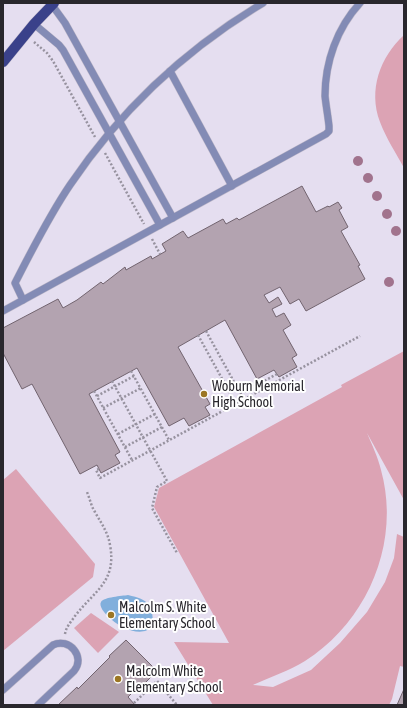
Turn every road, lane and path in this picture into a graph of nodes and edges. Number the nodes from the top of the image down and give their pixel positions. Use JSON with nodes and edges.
{"nodes":[{"id":1,"x":263,"y":3,"type":"edge"},
{"id":2,"x":360,"y":3,"type":"edge"},
{"id":3,"x":53,"y":4,"type":"edge"},
{"id":4,"x":34,"y":24,"type":"junction"},
{"id":5,"x":3,"y":62,"type":"edge"},
{"id":6,"x":170,"y":71,"type":"junction"},
{"id":7,"x":119,"y":121,"type":"junction"},
{"id":8,"x":108,"y":133,"type":"junction"},
{"id":9,"x":232,"y":186,"type":"junction"},
{"id":10,"x":173,"y":218,"type":"junction"},
{"id":11,"x":160,"y":225,"type":"junction"},
{"id":12,"x":23,"y":300,"type":"junction"},
{"id":13,"x":3,"y":311,"type":"edge"},
{"id":14,"x":206,"y":331,"type":"dead end"},
{"id":15,"x":198,"y":335,"type":"dead end"},
{"id":16,"x":360,"y":336,"type":"dead end"},
{"id":17,"x":132,"y":371,"type":"dead end"},
{"id":18,"x":277,"y":374,"type":"dead end"},
{"id":19,"x":134,"y":376,"type":"junction"},
{"id":20,"x":112,"y":381,"type":"dead end"},
{"id":21,"x":115,"y":386,"type":"junction"},
{"id":22,"x":140,"y":388,"type":"junction"},
{"id":23,"x":94,"y":391,"type":"dead end"},
{"id":24,"x":240,"y":394,"type":"junction"},
{"id":25,"x":97,"y":396,"type":"junction"},
{"id":26,"x":121,"y":398,"type":"junction"},
{"id":27,"x":244,"y":400,"type":"junction"},
{"id":28,"x":236,"y":404,"type":"junction"},
{"id":29,"x":103,"y":408,"type":"junction"},
{"id":30,"x":155,"y":414,"type":"junction"},
{"id":31,"x":136,"y":425,"type":"junction"},
{"id":32,"x":162,"y":427,"type":"junction"},
{"id":33,"x":118,"y":434,"type":"junction"},
{"id":34,"x":143,"y":437,"type":"junction"},
{"id":35,"x":169,"y":440,"type":"junction"},
{"id":36,"x":125,"y":447,"type":"junction"},
{"id":37,"x":150,"y":451,"type":"junction"},
{"id":38,"x":132,"y":460,"type":"junction"},
{"id":39,"x":99,"y":469,"type":"dead end"},
{"id":40,"x":88,"y":492,"type":"dead end"},
{"id":41,"x":177,"y":553,"type":"dead end"},
{"id":42,"x":64,"y":643,"type":"junction"},
{"id":43,"x":3,"y":690,"type":"edge"},
{"id":44,"x":134,"y":703,"type":"dead end"},
{"id":45,"x":38,"y":705,"type":"edge"},
{"id":46,"x":177,"y":705,"type":"edge"}],
"edges":[{"from":1,"to":6,"type":"lane"},
{"from":2,"to":9,"type":"lane"},
{"from":3,"to":4,"type":"main road"},
{"from":3,"to":7,"type":"lane"},
{"from":4,"to":5,"type":"main road"},
{"from":4,"to":8,"type":"lane"},
{"from":6,"to":7,"type":"lane"},
{"from":6,"to":9,"type":"lane"},
{"from":7,"to":8,"type":"lane"},
{"from":7,"to":10,"type":"lane"},
{"from":8,"to":11,"type":"lane"},
{"from":8,"to":12,"type":"lane"},
{"from":9,"to":10,"type":"lane"},
{"from":10,"to":11,"type":"lane"},
{"from":11,"to":12,"type":"lane"},
{"from":12,"to":13,"type":"lane"},
{"from":14,"to":24,"type":"path"},
{"from":15,"to":28,"type":"path"},
{"from":16,"to":27,"type":"path"},
{"from":17,"to":19,"type":"path"},
{"from":18,"to":24,"type":"path"},
{"from":19,"to":21,"type":"path"},
{"from":19,"to":22,"type":"path"},
{"from":20,"to":21,"type":"path"},
{"from":21,"to":25,"type":"path"},
{"from":21,"to":26,"type":"path"},
{"from":22,"to":26,"type":"path"},
{"from":22,"to":30,"type":"path"},
{"from":23,"to":25,"type":"path"},
{"from":24,"to":27,"type":"path"},
{"from":25,"to":29,"type":"path"},
{"from":26,"to":29,"type":"path"},
{"from":26,"to":31,"type":"path"},
{"from":27,"to":28,"type":"path"},
{"from":28,"to":35,"type":"path"},
{"from":29,"to":33,"type":"path"},
{"from":30,"to":31,"type":"path"},
{"from":30,"to":32,"type":"path"},
{"from":31,"to":33,"type":"path"},
{"from":31,"to":34,"type":"path"},
{"from":32,"to":34,"type":"path"},
{"from":32,"to":35,"type":"path"},
{"from":33,"to":36,"type":"path"},
{"from":34,"to":36,"type":"path"},
{"from":34,"to":37,"type":"path"},
{"from":35,"to":37,"type":"path"},
{"from":36,"to":38,"type":"path"},
{"from":37,"to":38,"type":"path"},
{"from":37,"to":41,"type":"path"},
{"from":38,"to":39,"type":"path"},
{"from":40,"to":42,"type":"path"},
{"from":42,"to":43,"type":"lane"},
{"from":42,"to":45,"type":"lane"},
{"from":44,"to":46,"type":"path"}]}
